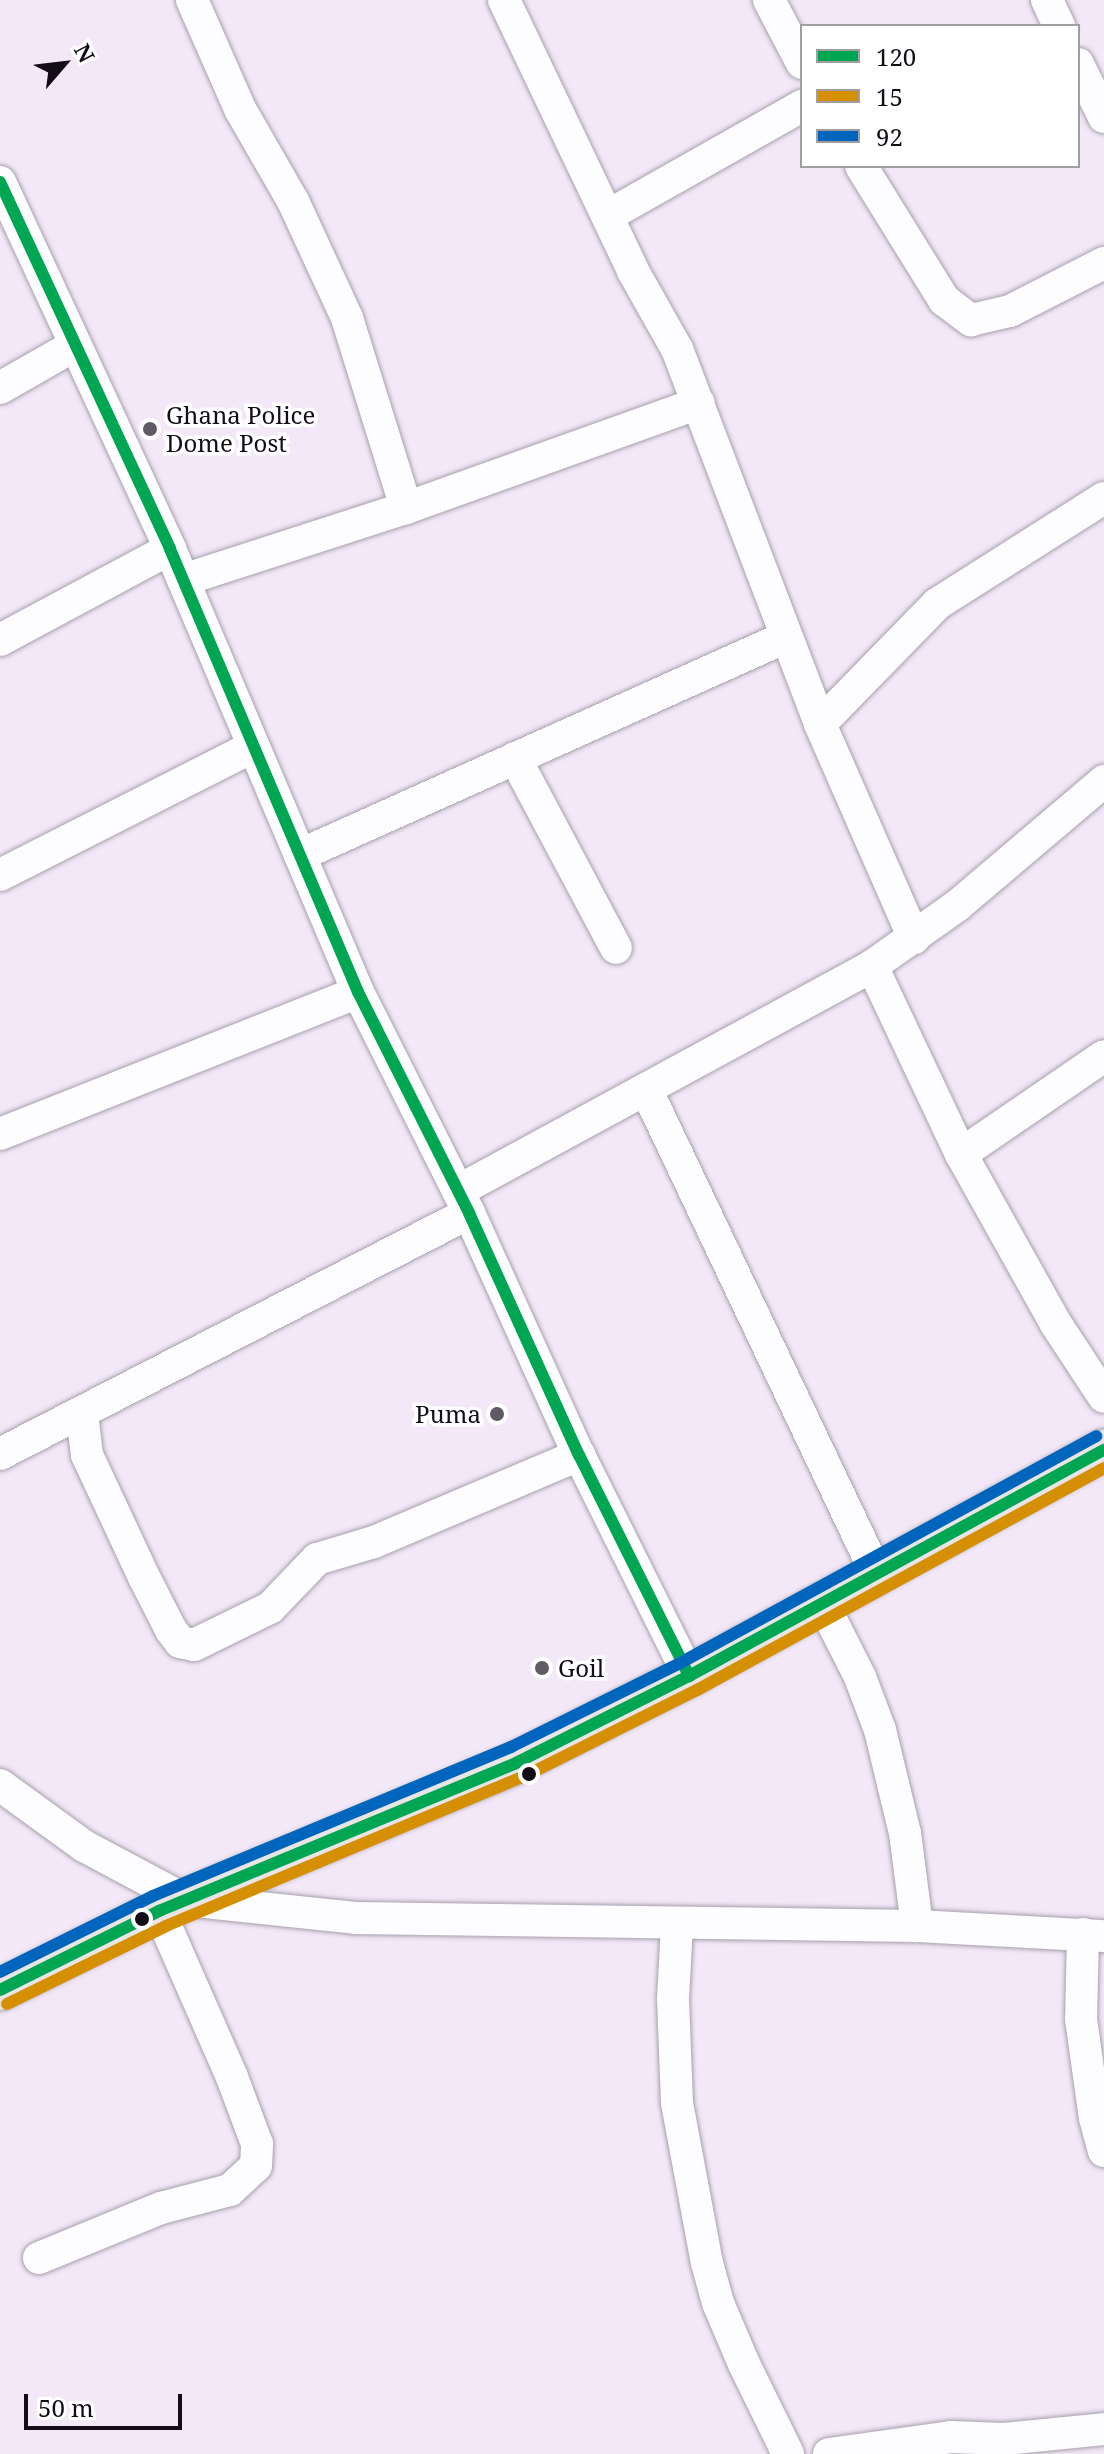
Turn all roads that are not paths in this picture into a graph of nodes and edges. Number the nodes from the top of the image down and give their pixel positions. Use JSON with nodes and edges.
{"nodes":[{"id":1,"x":192,"y":0,"type":"edge"},
{"id":2,"x":504,"y":0,"type":"edge"},
{"id":3,"x":769,"y":0,"type":"edge"},
{"id":4,"x":1047,"y":0,"type":"edge"},
{"id":5,"x":1058,"y":24,"type":"edge"},
{"id":6,"x":800,"y":59,"type":"edge"},
{"id":7,"x":1080,"y":68,"type":"edge"},
{"id":8,"x":800,"y":107,"type":"edge"},
{"id":9,"x":1104,"y":117,"type":"edge"},
{"id":10,"x":862,"y":168,"type":"edge"},
{"id":11,"x":0,"y":182,"type":"edge"},
{"id":12,"x":609,"y":215,"type":"junction"},
{"id":13,"x":1104,"y":263,"type":"edge"},
{"id":14,"x":75,"y":345,"type":"junction"},
{"id":15,"x":0,"y":388,"type":"edge"},
{"id":16,"x":699,"y":403,"type":"junction"},
{"id":17,"x":1104,"y":498,"type":"edge"},
{"id":18,"x":406,"y":508,"type":"junction"},
{"id":19,"x":170,"y":549,"type":"junction"},
{"id":20,"x":183,"y":580,"type":"junction"},
{"id":21,"x":786,"y":637,"type":"junction"},
{"id":22,"x":0,"y":640,"type":"edge"},
{"id":23,"x":820,"y":724,"type":"junction"},
{"id":24,"x":252,"y":747,"type":"junction"},
{"id":25,"x":515,"y":758,"type":"junction"},
{"id":26,"x":1104,"y":781,"type":"edge"},
{"id":27,"x":300,"y":855,"type":"junction"},
{"id":28,"x":0,"y":875,"type":"edge"},
{"id":29,"x":914,"y":938,"type":"junction"},
{"id":30,"x":616,"y":948,"type":"dead end"},
{"id":31,"x":872,"y":966,"type":"junction"},
{"id":32,"x":358,"y":992,"type":"junction"},
{"id":33,"x":1104,"y":1056,"type":"edge"},
{"id":34,"x":647,"y":1091,"type":"junction"},
{"id":35,"x":0,"y":1134,"type":"edge"},
{"id":36,"x":961,"y":1154,"type":"junction"},
{"id":37,"x":464,"y":1202,"type":"junction"},
{"id":38,"x":1104,"y":1397,"type":"edge"},
{"id":39,"x":82,"y":1414,"type":"junction"},
{"id":40,"x":1104,"y":1450,"type":"edge"},
{"id":41,"x":0,"y":1454,"type":"edge"},
{"id":42,"x":579,"y":1455,"type":"junction"},
{"id":43,"x":877,"y":1575,"type":"junction"},
{"id":44,"x":823,"y":1604,"type":"junction"},
{"id":45,"x":689,"y":1676,"type":"junction"},
{"id":46,"x":0,"y":1785,"type":"edge"},
{"id":47,"x":172,"y":1905,"type":"junction"},
{"id":48,"x":677,"y":1925,"type":"junction"},
{"id":49,"x":917,"y":1926,"type":"junction"},
{"id":50,"x":1094,"y":1935,"type":"edge"},
{"id":51,"x":0,"y":1990,"type":"edge"},
{"id":52,"x":1099,"y":2117,"type":"edge"},
{"id":53,"x":1104,"y":2151,"type":"edge"},
{"id":54,"x":39,"y":2258,"type":"dead end"},
{"id":55,"x":1104,"y":2429,"type":"edge"},
{"id":56,"x":788,"y":2454,"type":"edge"},
{"id":57,"x":829,"y":2454,"type":"edge"}],
"edges":[{"from":1,"to":18,"type":"street"},
{"from":2,"to":12,"type":"street"},
{"from":3,"to":6,"type":"street"},
{"from":4,"to":5,"type":"street"},
{"from":7,"to":9,"type":"street"},
{"from":8,"to":12,"type":"street"},
{"from":10,"to":13,"type":"street"},
{"from":11,"to":14,"type":"street"},
{"from":12,"to":16,"type":"street"},
{"from":14,"to":15,"type":"street"},
{"from":14,"to":19,"type":"street"},
{"from":16,"to":18,"type":"street"},
{"from":16,"to":21,"type":"street"},
{"from":17,"to":23,"type":"street"},
{"from":18,"to":20,"type":"street"},
{"from":19,"to":20,"type":"street"},
{"from":19,"to":22,"type":"street"},
{"from":20,"to":24,"type":"street"},
{"from":21,"to":23,"type":"street"},
{"from":21,"to":25,"type":"street"},
{"from":23,"to":29,"type":"street"},
{"from":24,"to":27,"type":"street"},
{"from":24,"to":28,"type":"street"},
{"from":25,"to":27,"type":"street"},
{"from":25,"to":30,"type":"street"},
{"from":26,"to":29,"type":"street"},
{"from":27,"to":32,"type":"street"},
{"from":29,"to":31,"type":"street"},
{"from":31,"to":34,"type":"street"},
{"from":31,"to":36,"type":"street"},
{"from":32,"to":35,"type":"street"},
{"from":32,"to":37,"type":"street"},
{"from":33,"to":36,"type":"street"},
{"from":34,"to":37,"type":"street"},
{"from":34,"to":43,"type":"street"},
{"from":36,"to":38,"type":"street"},
{"from":37,"to":39,"type":"street"},
{"from":37,"to":42,"type":"street"},
{"from":39,"to":41,"type":"street"},
{"from":39,"to":42,"type":"street"},
{"from":40,"to":43,"type":"main road"},
{"from":42,"to":45,"type":"street"},
{"from":43,"to":44,"type":"main road"},
{"from":44,"to":45,"type":"main road"},
{"from":44,"to":49,"type":"street"},
{"from":45,"to":47,"type":"main road"},
{"from":46,"to":47,"type":"street"},
{"from":47,"to":48,"type":"street"},
{"from":47,"to":51,"type":"main road"},
{"from":47,"to":54,"type":"street"},
{"from":48,"to":49,"type":"street"},
{"from":48,"to":56,"type":"street"},
{"from":49,"to":50,"type":"street"},
{"from":50,"to":52,"type":"street"},
{"from":52,"to":53,"type":"street"},
{"from":55,"to":57,"type":"street"}]}
